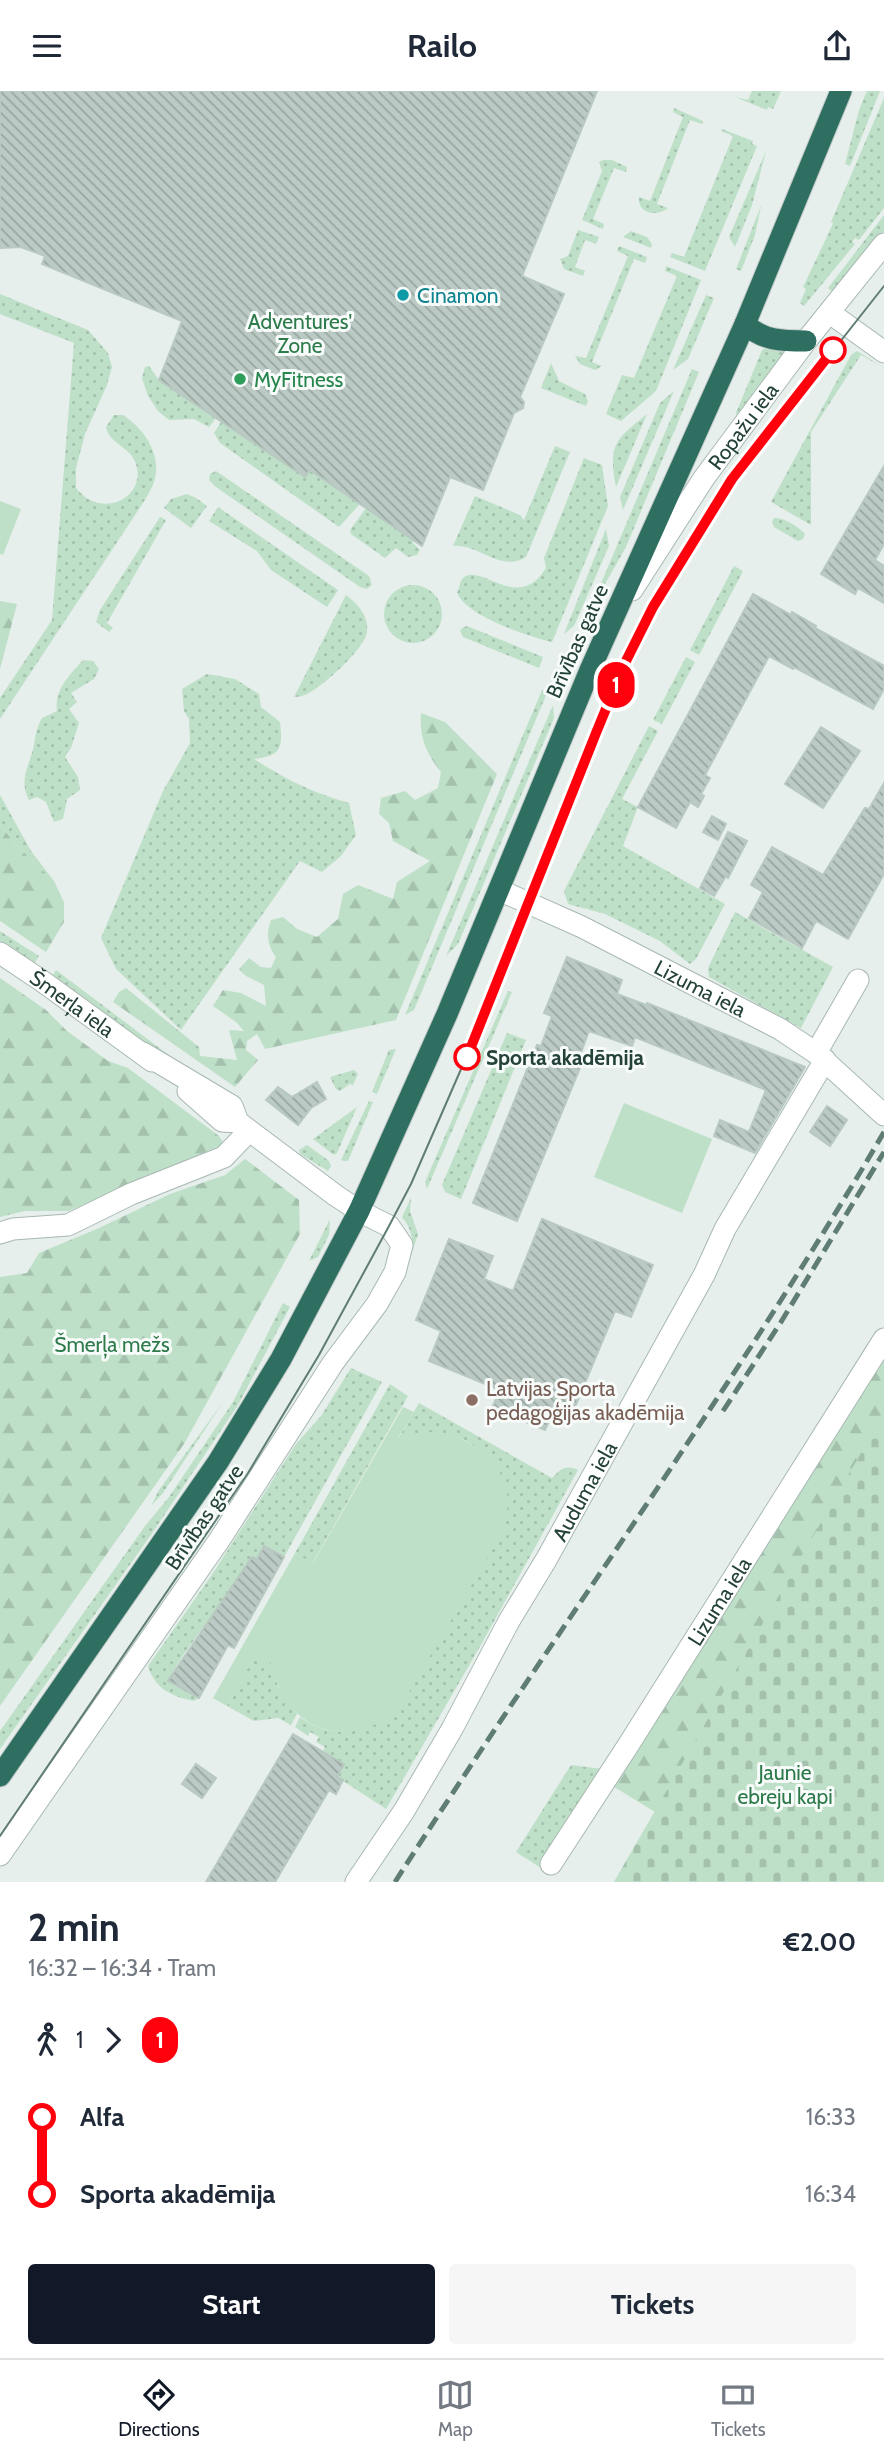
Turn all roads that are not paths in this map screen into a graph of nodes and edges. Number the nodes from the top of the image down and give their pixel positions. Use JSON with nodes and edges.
{"nodes":[{"id":1,"x":841,"y":91,"type":"edge"},
{"id":2,"x":884,"y":244,"type":"edge"},
{"id":3,"x":830,"y":313,"type":"junction"},
{"id":4,"x":745,"y":324,"type":"junction"},
{"id":5,"x":806,"y":341,"type":"junction"},
{"id":6,"x":884,"y":352,"type":"edge"},
{"id":7,"x":614,"y":618,"type":"junction"},
{"id":8,"x":499,"y":890,"type":"junction"},
{"id":9,"x":0,"y":953,"type":"edge"},
{"id":10,"x":858,"y":980,"type":"dead end"},
{"id":11,"x":820,"y":1056,"type":"junction"},
{"id":12,"x":884,"y":1115,"type":"edge"},
{"id":13,"x":244,"y":1126,"type":"junction"},
{"id":14,"x":359,"y":1211,"type":"junction"},
{"id":15,"x":0,"y":1233,"type":"edge"},
{"id":16,"x":884,"y":1339,"type":"edge"},
{"id":17,"x":0,"y":1776,"type":"edge"},
{"id":18,"x":0,"y":1855,"type":"edge"},
{"id":19,"x":551,"y":1864,"type":"dead end"},
{"id":20,"x":356,"y":1882,"type":"edge"}],
"edges":[{"from":1,"to":4,"type":"highway","name":"Brīvības gatve"},
{"from":2,"to":3,"type":"street","name":"Ropažu iela"},
{"from":3,"to":5,"type":"street","name":"Ropažu iela"},
{"from":3,"to":6,"type":"street"},
{"from":4,"to":5,"type":"highway"},
{"from":4,"to":7,"type":"highway","name":"Brīvības gatve"},
{"from":5,"to":7,"type":"street","name":"Ropažu iela"},
{"from":7,"to":8,"type":"highway","name":"Brīvības gatve"},
{"from":8,"to":11,"type":"street","name":"Lizuma iela"},
{"from":8,"to":14,"type":"highway","name":"Brīvības gatve"},
{"from":9,"to":13,"type":"street","name":"Šmerļa iela"},
{"from":10,"to":11,"type":"street","name":"Auduma iela"},
{"from":11,"to":12,"type":"street","name":"Lizuma iela"},
{"from":11,"to":20,"type":"street","name":"Auduma iela"},
{"from":13,"to":14,"type":"street","name":"Šmerļa iela"},
{"from":13,"to":15,"type":"street"},
{"from":14,"to":17,"type":"highway","name":"Brīvības gatve"},
{"from":14,"to":18,"type":"street","name":"Brīvības gatve"},
{"from":16,"to":19,"type":"street","name":"Lizuma iela"}]}
